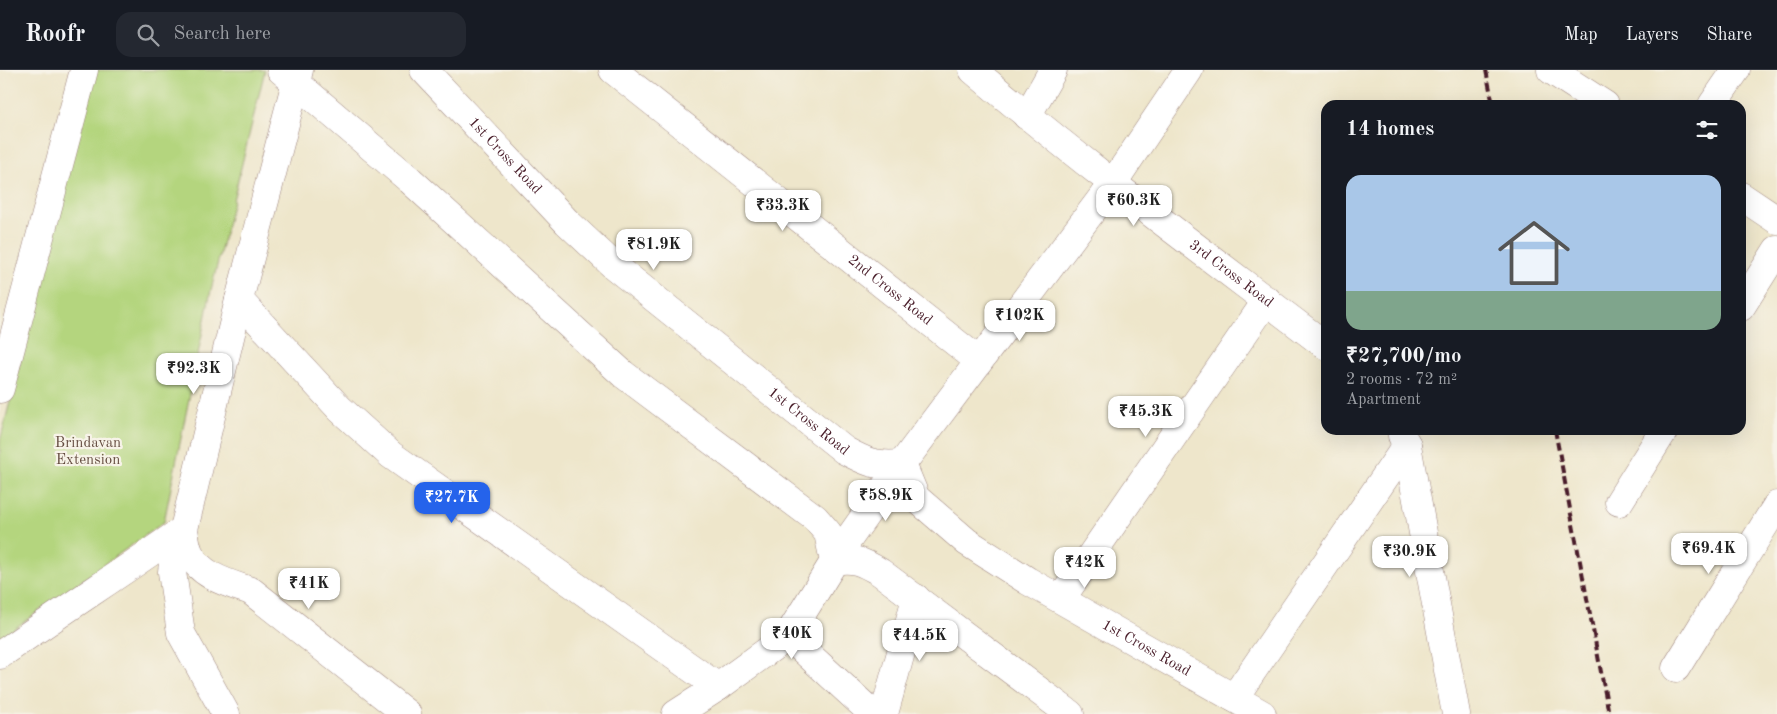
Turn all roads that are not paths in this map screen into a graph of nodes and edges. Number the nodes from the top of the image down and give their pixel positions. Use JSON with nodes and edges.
{"nodes":[{"id":1,"x":84,"y":70,"type":"edge"},
{"id":2,"x":424,"y":70,"type":"edge"},
{"id":3,"x":613,"y":70,"type":"edge"},
{"id":4,"x":973,"y":70,"type":"edge"},
{"id":5,"x":1053,"y":70,"type":"edge"},
{"id":6,"x":1189,"y":70,"type":"edge"},
{"id":7,"x":1736,"y":70,"type":"edge"},
{"id":8,"x":292,"y":74,"type":"edge"},
{"id":9,"x":1562,"y":74,"type":"edge"},
{"id":10,"x":1598,"y":100,"type":"edge"},
{"id":11,"x":1715,"y":100,"type":"edge"},
{"id":12,"x":1027,"y":116,"type":"junction"},
{"id":13,"x":1113,"y":183,"type":"junction"},
{"id":14,"x":1746,"y":199,"type":"edge"},
{"id":15,"x":1777,"y":220,"type":"edge"},
{"id":16,"x":1777,"y":250,"type":"edge"},
{"id":17,"x":1746,"y":299,"type":"edge"},
{"id":18,"x":239,"y":300,"type":"junction"},
{"id":19,"x":1266,"y":300,"type":"junction"},
{"id":20,"x":1321,"y":342,"type":"edge"},
{"id":21,"x":979,"y":361,"type":"junction"},
{"id":22,"x":0,"y":389,"type":"edge"},
{"id":23,"x":1661,"y":435,"type":"edge"},
{"id":24,"x":1403,"y":438,"type":"edge"},
{"id":25,"x":898,"y":470,"type":"junction"},
{"id":26,"x":1619,"y":502,"type":"dead end"},
{"id":27,"x":1777,"y":505,"type":"edge"},
{"id":28,"x":184,"y":529,"type":"junction"},
{"id":29,"x":839,"y":552,"type":"junction"},
{"id":30,"x":916,"y":598,"type":"junction"},
{"id":31,"x":1060,"y":599,"type":"junction"},
{"id":32,"x":788,"y":636,"type":"junction"},
{"id":33,"x":0,"y":655,"type":"edge"},
{"id":34,"x":1676,"y":668,"type":"dead end"},
{"id":35,"x":718,"y":687,"type":"junction"},
{"id":36,"x":1234,"y":698,"type":"junction"},
{"id":37,"x":226,"y":714,"type":"edge"},
{"id":38,"x":407,"y":714,"type":"edge"},
{"id":39,"x":676,"y":714,"type":"edge"},
{"id":40,"x":873,"y":714,"type":"edge"},
{"id":41,"x":884,"y":714,"type":"edge"},
{"id":42,"x":1070,"y":714,"type":"edge"},
{"id":43,"x":1262,"y":714,"type":"edge"},
{"id":44,"x":1456,"y":714,"type":"edge"}],
"edges":[{"from":1,"to":22,"type":"street"},
{"from":2,"to":25,"type":"street","name":"1st Cross Road"},
{"from":3,"to":21,"type":"street","name":"2nd Cross Road"},
{"from":4,"to":12,"type":"street","name":"3rd Cross Road"},
{"from":5,"to":12,"type":"street"},
{"from":6,"to":13,"type":"street"},
{"from":7,"to":11,"type":"street"},
{"from":8,"to":18,"type":"street"},
{"from":8,"to":29,"type":"street"},
{"from":9,"to":10,"type":"street"},
{"from":12,"to":13,"type":"street","name":"3rd Cross Road"},
{"from":13,"to":19,"type":"street","name":"3rd Cross Road"},
{"from":13,"to":21,"type":"street"},
{"from":14,"to":15,"type":"street"},
{"from":16,"to":17,"type":"street"},
{"from":18,"to":28,"type":"street"},
{"from":18,"to":35,"type":"street"},
{"from":19,"to":20,"type":"street","name":"3rd Cross Road"},
{"from":19,"to":31,"type":"street"},
{"from":21,"to":25,"type":"street"},
{"from":23,"to":26,"type":"street"},
{"from":24,"to":36,"type":"street"},
{"from":24,"to":44,"type":"street"},
{"from":25,"to":29,"type":"street"},
{"from":25,"to":31,"type":"street","name":"1st Cross Road"},
{"from":27,"to":34,"type":"street"},
{"from":28,"to":33,"type":"street"},
{"from":28,"to":37,"type":"street"},
{"from":28,"to":38,"type":"street"},
{"from":29,"to":30,"type":"street"},
{"from":29,"to":32,"type":"street"},
{"from":30,"to":41,"type":"street"},
{"from":30,"to":42,"type":"street"},
{"from":31,"to":36,"type":"street","name":"1st Cross Road"},
{"from":32,"to":35,"type":"street"},
{"from":32,"to":40,"type":"street"},
{"from":35,"to":39,"type":"street"},
{"from":36,"to":43,"type":"street","name":"1st Cross Road"}]}
